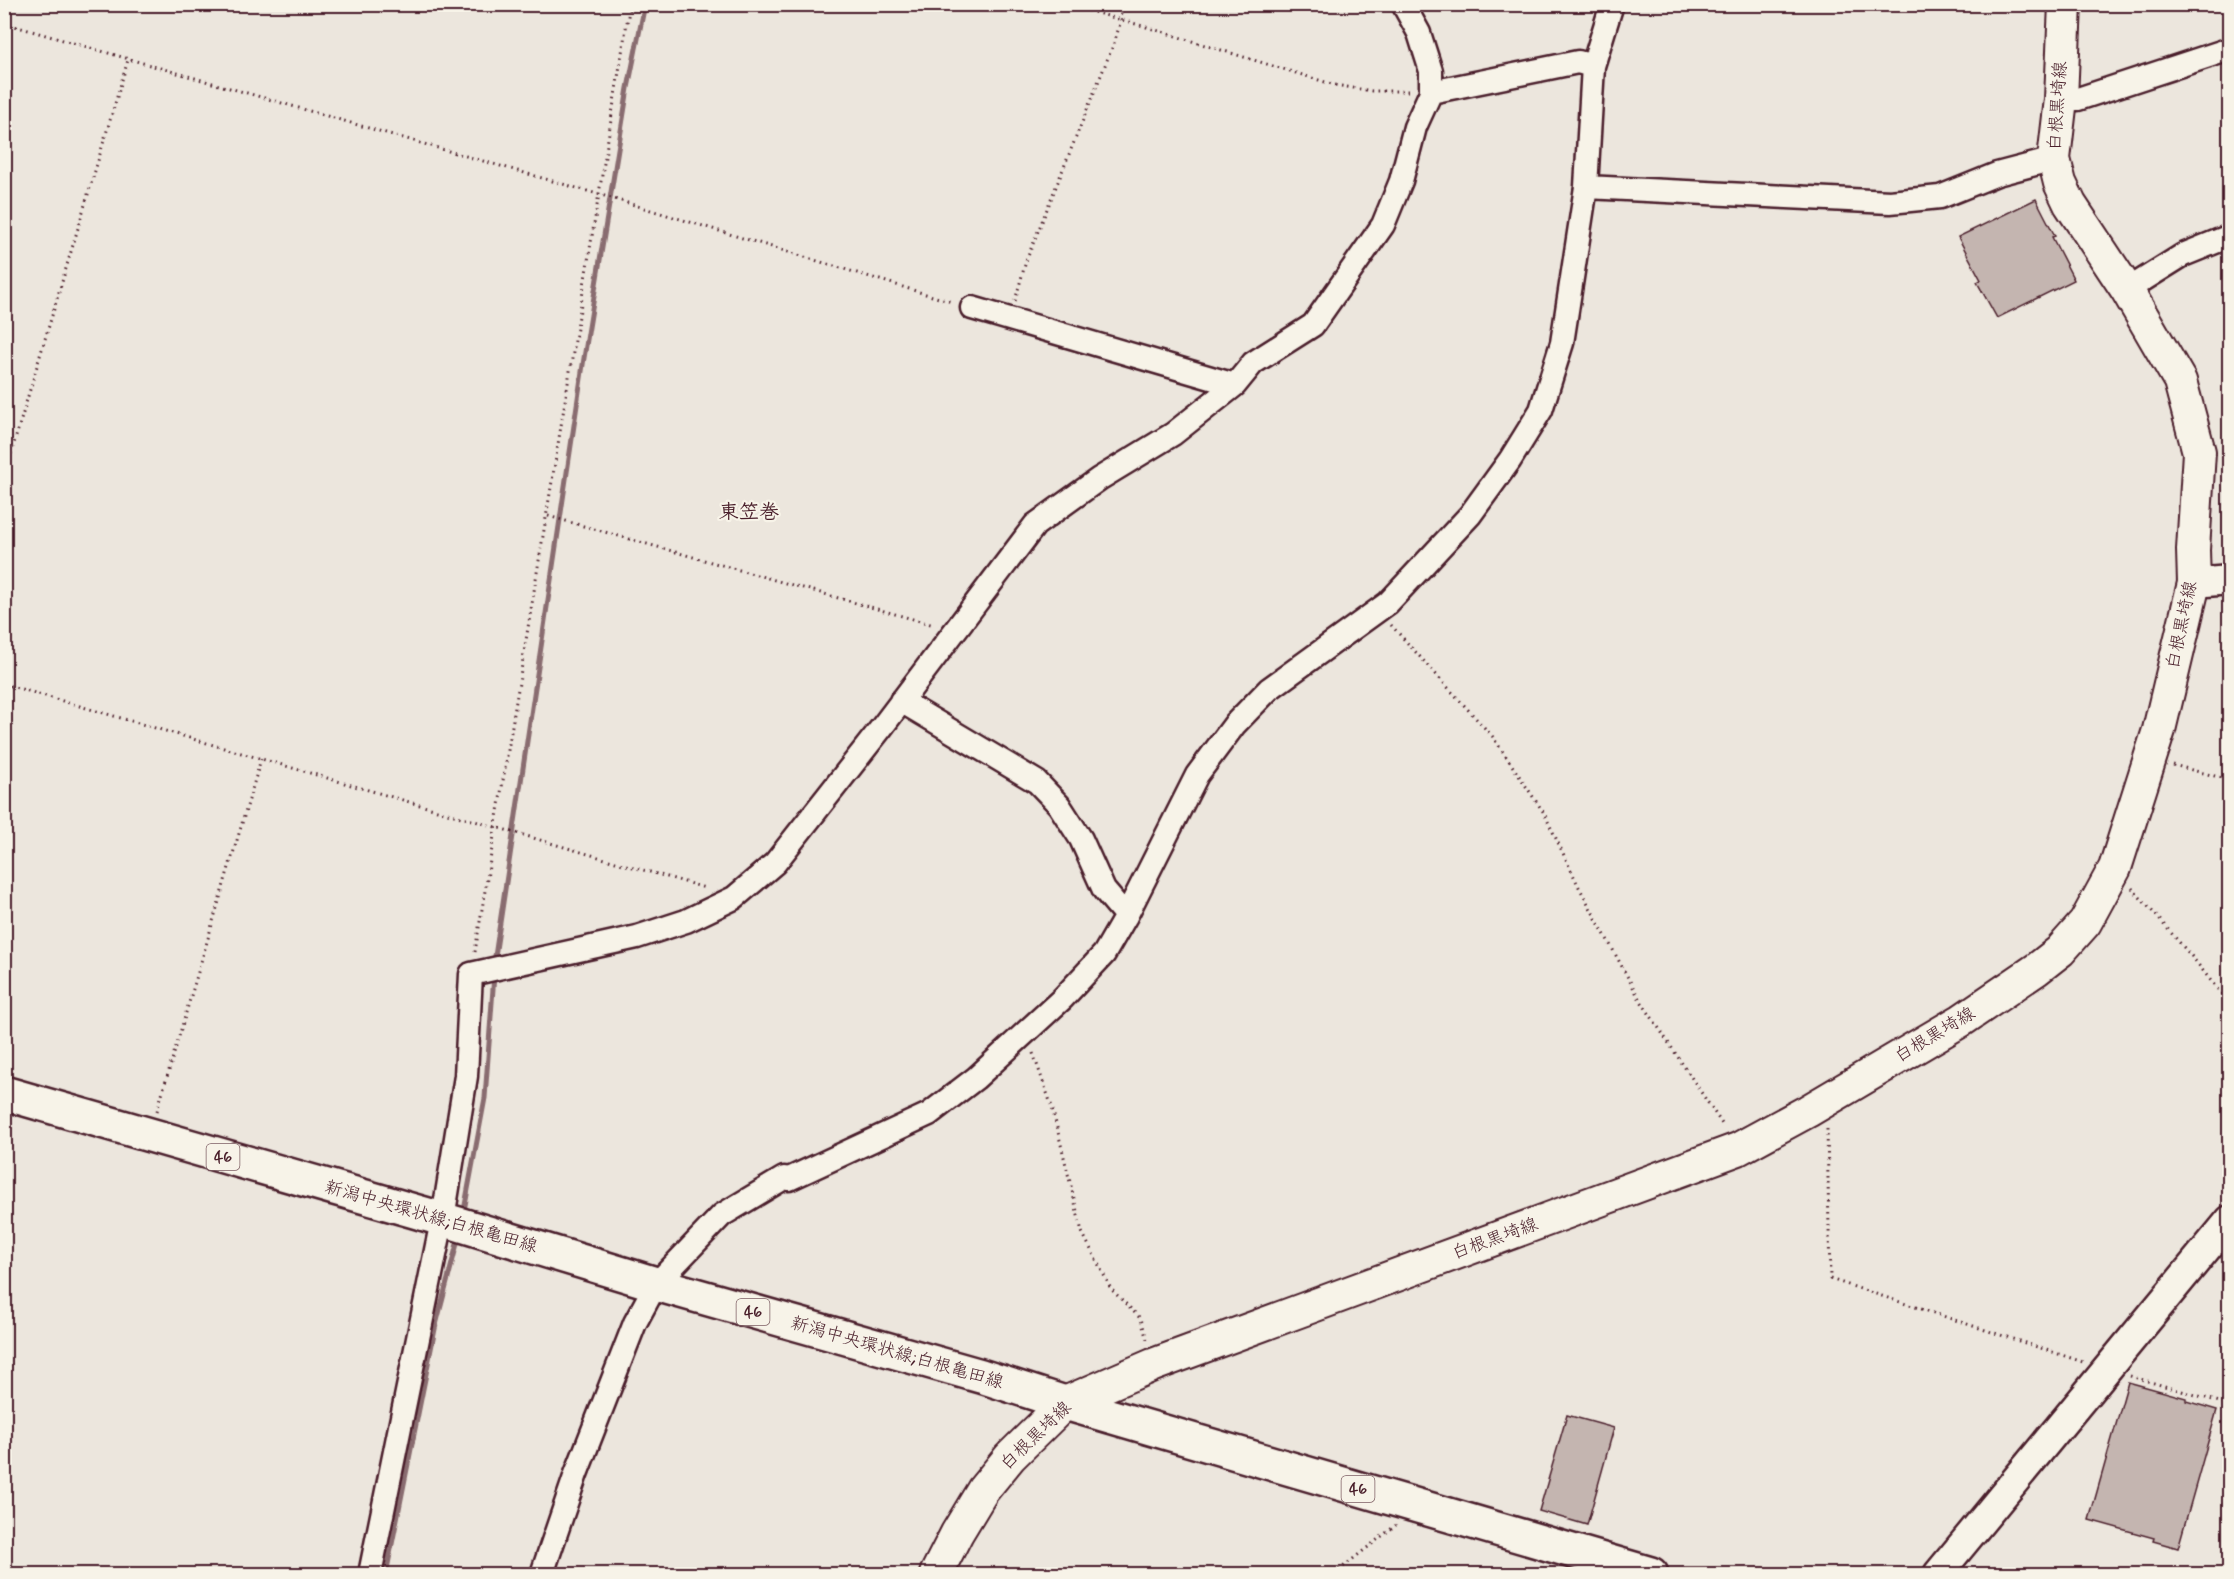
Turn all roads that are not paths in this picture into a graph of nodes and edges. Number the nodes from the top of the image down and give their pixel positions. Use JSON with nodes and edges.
{"nodes":[{"id":1,"x":1403,"y":4,"type":"edge"},
{"id":2,"x":1612,"y":4,"type":"edge"},
{"id":3,"x":2065,"y":4,"type":"edge"},
{"id":4,"x":2229,"y":49,"type":"edge"},
{"id":5,"x":1593,"y":66,"type":"junction"},
{"id":6,"x":1431,"y":92,"type":"junction"},
{"id":7,"x":2061,"y":99,"type":"junction"},
{"id":8,"x":2054,"y":159,"type":"junction"},
{"id":9,"x":1586,"y":187,"type":"junction"},
{"id":10,"x":2229,"y":236,"type":"edge"},
{"id":11,"x":2127,"y":290,"type":"junction"},
{"id":12,"x":972,"y":308,"type":"road end"},
{"id":13,"x":1235,"y":385,"type":"junction"},
{"id":14,"x":2229,"y":580,"type":"edge"},
{"id":15,"x":2194,"y":583,"type":"junction"},
{"id":16,"x":901,"y":701,"type":"junction"},
{"id":17,"x":1126,"y":916,"type":"junction"},
{"id":18,"x":4,"y":1093,"type":"edge"},
{"id":19,"x":442,"y":1219,"type":"junction"},
{"id":20,"x":2229,"y":1220,"type":"edge"},
{"id":21,"x":656,"y":1284,"type":"junction"},
{"id":22,"x":1065,"y":1403,"type":"junction"},
{"id":23,"x":370,"y":1575,"type":"edge"},
{"id":24,"x":542,"y":1575,"type":"edge"},
{"id":25,"x":936,"y":1575,"type":"edge"},
{"id":26,"x":1652,"y":1575,"type":"edge"},
{"id":27,"x":1938,"y":1575,"type":"edge"}],
"edges":[{"from":1,"to":6,"type":"street"},
{"from":2,"to":5,"type":"street"},
{"from":3,"to":7,"type":"main road","name":"白根黒埼線"},
{"from":4,"to":7,"type":"street"},
{"from":5,"to":6,"type":"street"},
{"from":5,"to":9,"type":"street"},
{"from":6,"to":13,"type":"street"},
{"from":7,"to":8,"type":"main road","name":"白根黒埼線"},
{"from":8,"to":9,"type":"street"},
{"from":8,"to":11,"type":"main road","name":"白根黒埼線"},
{"from":9,"to":17,"type":"street"},
{"from":10,"to":11,"type":"street"},
{"from":11,"to":15,"type":"main road","name":"白根黒埼線"},
{"from":12,"to":13,"type":"street"},
{"from":13,"to":16,"type":"street"},
{"from":14,"to":15,"type":"street"},
{"from":15,"to":22,"type":"main road","name":"白根黒埼線"},
{"from":16,"to":17,"type":"street"},
{"from":16,"to":19,"type":"street"},
{"from":17,"to":21,"type":"street"},
{"from":18,"to":19,"type":"main road","name":"新潟中央環状線;白根亀田線","number":"46"},
{"from":19,"to":21,"type":"main road","name":"新潟中央環状線;白根亀田線","number":"46"},
{"from":19,"to":23,"type":"street"},
{"from":20,"to":27,"type":"street"},
{"from":21,"to":22,"type":"main road","name":"新潟中央環状線;白根亀田線","number":"46"},
{"from":21,"to":24,"type":"street"},
{"from":22,"to":25,"type":"main road","name":"白根黒埼線"},
{"from":22,"to":26,"type":"main road","name":"新潟中央環状線;白根亀田線","number":"46"}]}
